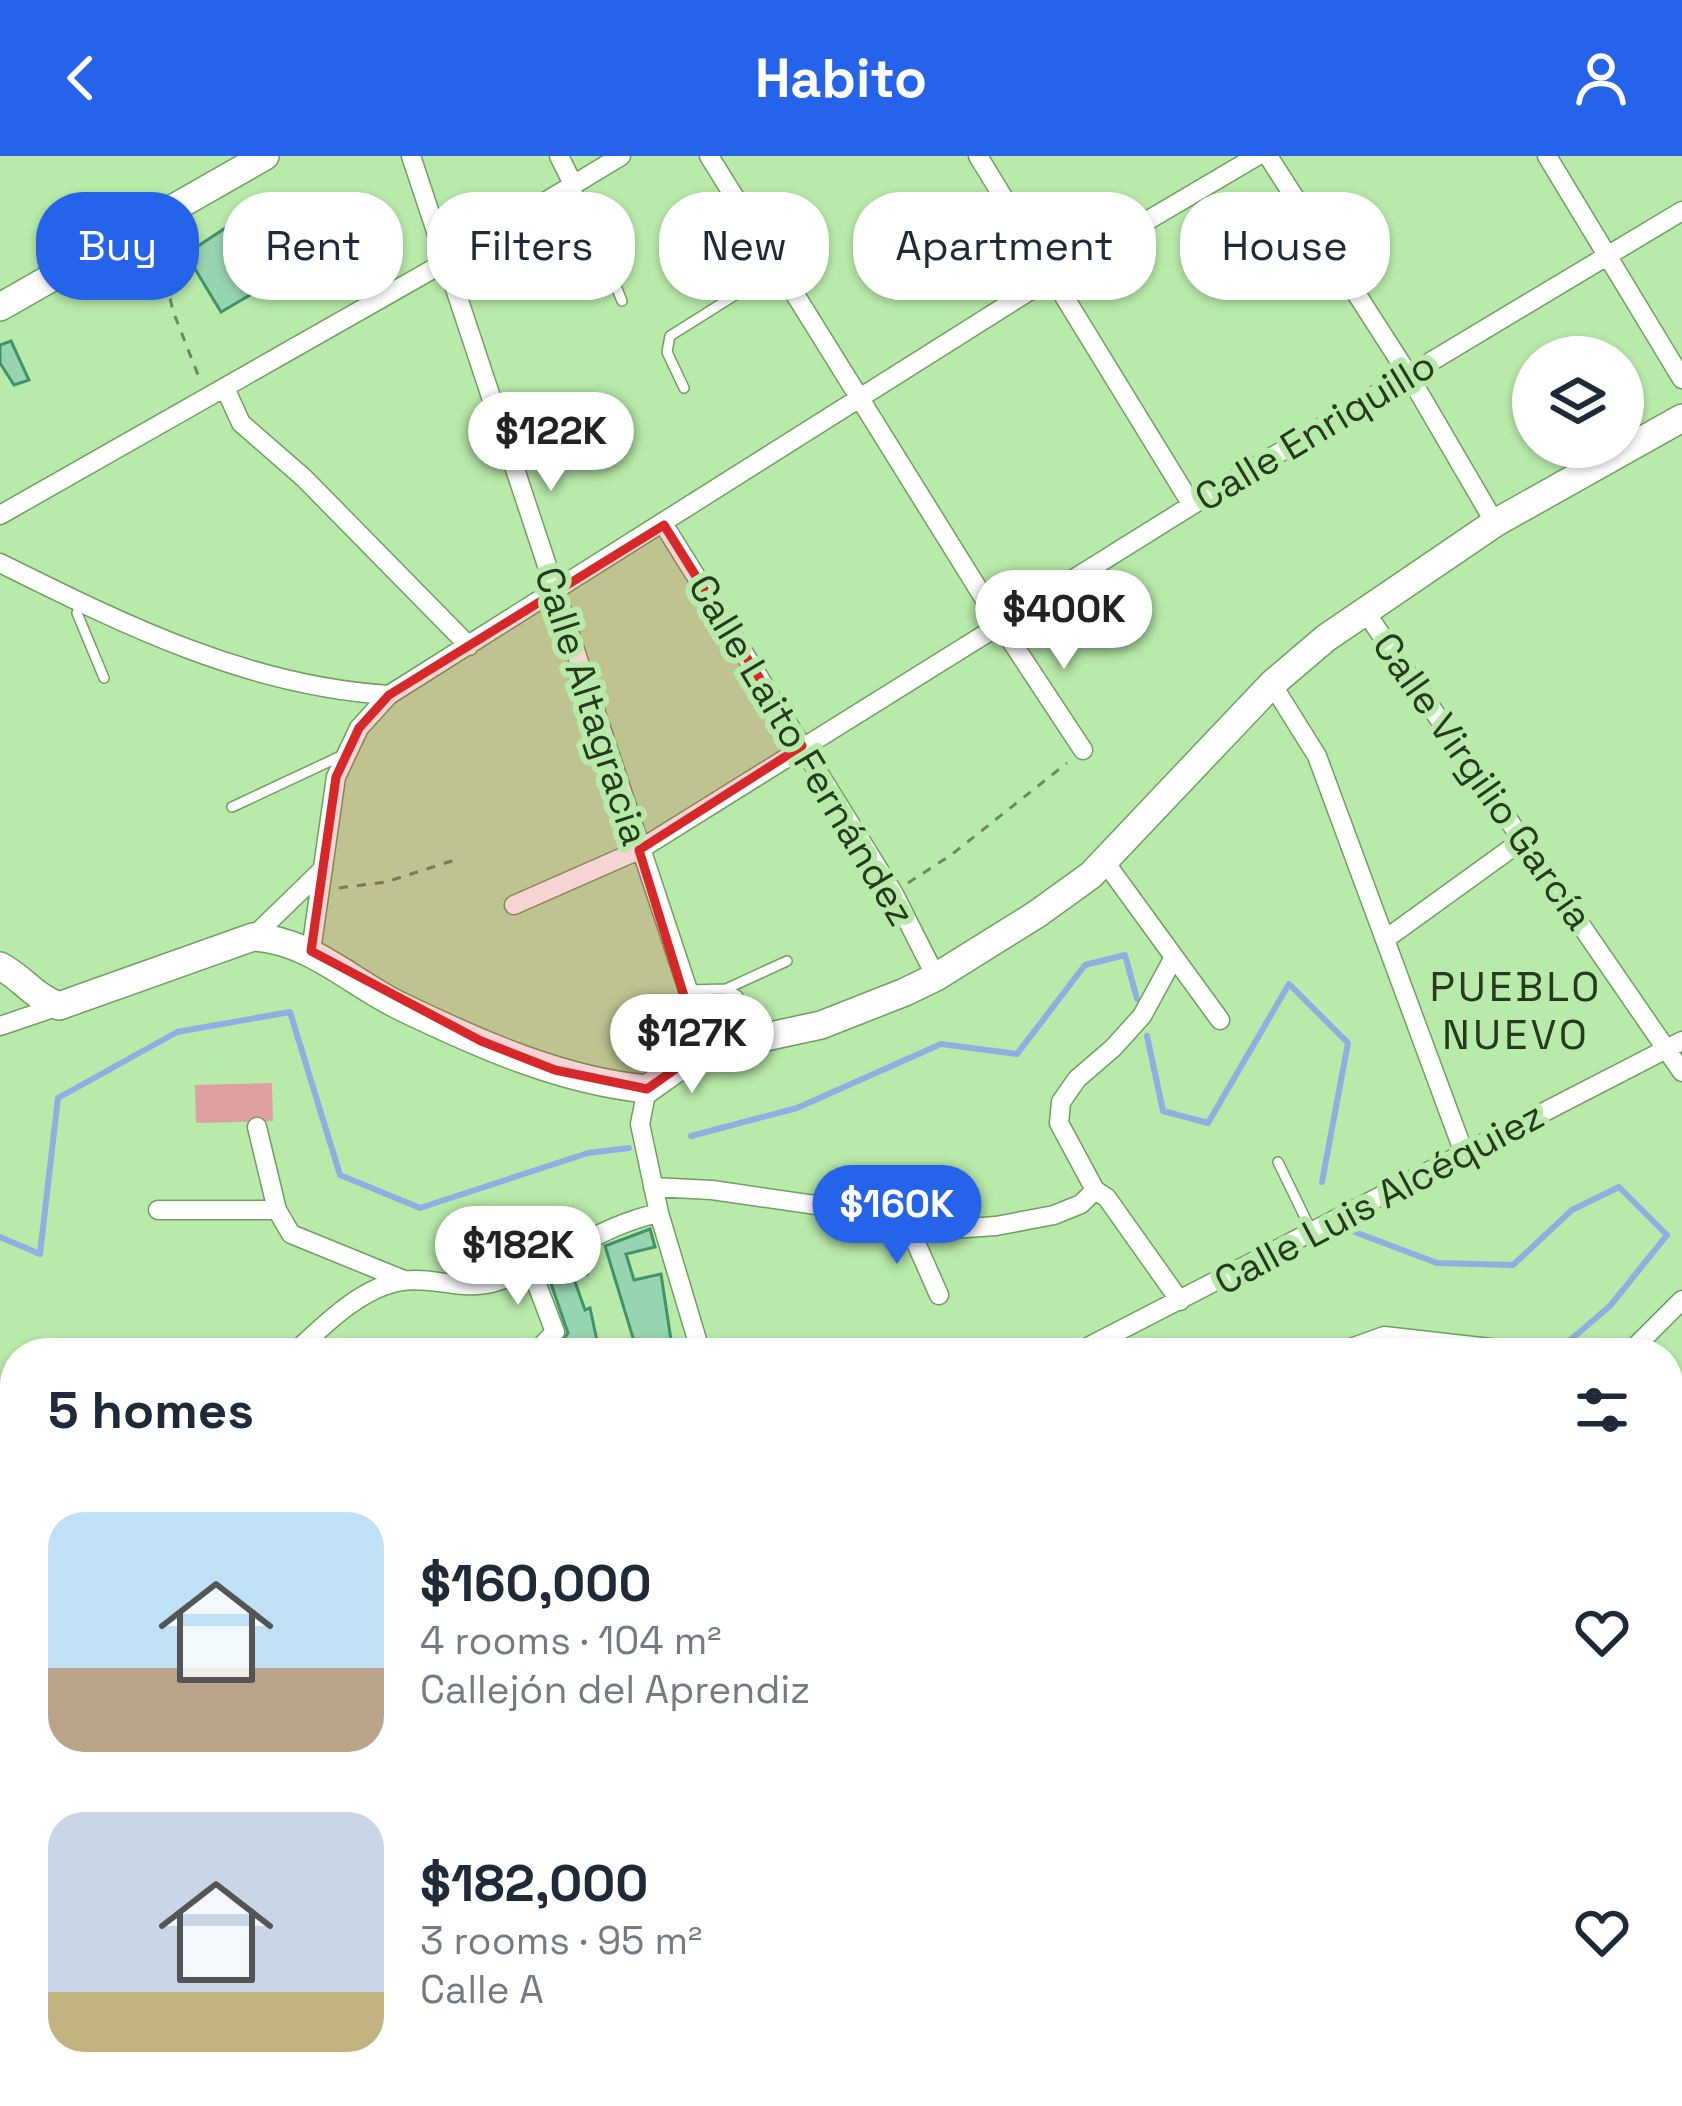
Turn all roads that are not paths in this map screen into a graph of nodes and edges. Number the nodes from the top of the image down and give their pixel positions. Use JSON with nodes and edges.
{"nodes":[{"id":1,"x":265,"y":156,"type":"edge"},
{"id":2,"x":411,"y":156,"type":"edge"},
{"id":3,"x":559,"y":156,"type":"edge"},
{"id":4,"x":620,"y":156,"type":"edge"},
{"id":5,"x":709,"y":156,"type":"edge"},
{"id":6,"x":978,"y":156,"type":"edge"},
{"id":7,"x":1257,"y":156,"type":"edge"},
{"id":8,"x":1268,"y":156,"type":"edge"},
{"id":9,"x":1547,"y":156,"type":"edge"},
{"id":10,"x":574,"y":184,"type":"junction"},
{"id":11,"x":561,"y":192,"type":"edge"},
{"id":12,"x":731,"y":192,"type":"edge"},
{"id":13,"x":999,"y":192,"type":"edge"},
{"id":14,"x":427,"y":203,"type":"edge"},
{"id":15,"x":1682,"y":211,"type":"edge"},
{"id":16,"x":1156,"y":216,"type":"edge"},
{"id":17,"x":1608,"y":257,"type":"junction"},
{"id":18,"x":427,"y":272,"type":"edge"},
{"id":19,"x":460,"y":300,"type":"edge"},
{"id":20,"x":727,"y":300,"type":"edge"},
{"id":21,"x":798,"y":300,"type":"edge"},
{"id":22,"x":1015,"y":300,"type":"edge"},
{"id":23,"x":1064,"y":300,"type":"edge"},
{"id":24,"x":622,"y":301,"type":"dead end"},
{"id":25,"x":0,"y":307,"type":"edge"},
{"id":26,"x":1408,"y":374,"type":"junction"},
{"id":27,"x":1682,"y":379,"type":"edge"},
{"id":28,"x":684,"y":388,"type":"dead end"},
{"id":29,"x":216,"y":393,"type":"junction"},
{"id":30,"x":858,"y":399,"type":"junction"},
{"id":31,"x":1682,"y":418,"type":"edge"},
{"id":32,"x":1192,"y":505,"type":"junction"},
{"id":33,"x":0,"y":515,"type":"edge"},
{"id":34,"x":1495,"y":523,"type":"junction"},
{"id":35,"x":664,"y":525,"type":"junction"},
{"id":36,"x":0,"y":563,"type":"edge"},
{"id":37,"x":554,"y":593,"type":"junction"},
{"id":38,"x":81,"y":603,"type":"junction"},
{"id":39,"x":1364,"y":610,"type":"junction"},
{"id":40,"x":1000,"y":624,"type":"junction"},
{"id":41,"x":469,"y":646,"type":"junction"},
{"id":42,"x":104,"y":678,"type":"dead end"},
{"id":43,"x":1272,"y":684,"type":"junction"},
{"id":44,"x":389,"y":695,"type":"junction"},
{"id":45,"x":802,"y":746,"type":"junction"},
{"id":46,"x":1083,"y":750,"type":"road end"},
{"id":47,"x":343,"y":755,"type":"junction"},
{"id":48,"x":232,"y":807,"type":"dead end"},
{"id":49,"x":1523,"y":839,"type":"junction"},
{"id":50,"x":639,"y":850,"type":"junction"},
{"id":51,"x":1105,"y":862,"type":"junction"},
{"id":52,"x":325,"y":868,"type":"junction"},
{"id":53,"x":514,"y":905,"type":"dead end"},
{"id":54,"x":254,"y":937,"type":"junction"},
{"id":55,"x":1387,"y":938,"type":"junction"},
{"id":56,"x":311,"y":951,"type":"junction"},
{"id":57,"x":1173,"y":959,"type":"junction"},
{"id":58,"x":787,"y":961,"type":"dead end"},
{"id":59,"x":0,"y":966,"type":"edge"},
{"id":60,"x":936,"y":977,"type":"junction"},
{"id":61,"x":726,"y":988,"type":"junction"},
{"id":62,"x":688,"y":990,"type":"junction"},
{"id":63,"x":738,"y":996,"type":"dead end"},
{"id":64,"x":59,"y":1006,"type":"junction"},
{"id":65,"x":1220,"y":1021,"type":"dead end"},
{"id":66,"x":0,"y":1026,"type":"edge"},
{"id":67,"x":1674,"y":1045,"type":"edge"},
{"id":68,"x":701,"y":1051,"type":"junction"},
{"id":69,"x":1682,"y":1072,"type":"edge"},
{"id":70,"x":647,"y":1089,"type":"junction"},
{"id":71,"x":257,"y":1127,"type":"dead end"},
{"id":72,"x":1464,"y":1153,"type":"junction"},
{"id":73,"x":1278,"y":1162,"type":"dead end"},
{"id":74,"x":653,"y":1186,"type":"junction"},
{"id":75,"x":1095,"y":1190,"type":"junction"},
{"id":76,"x":158,"y":1210,"type":"dead end"},
{"id":77,"x":278,"y":1210,"type":"junction"},
{"id":78,"x":659,"y":1213,"type":"junction"},
{"id":79,"x":904,"y":1218,"type":"junction"},
{"id":80,"x":1312,"y":1232,"type":"junction"},
{"id":81,"x":531,"y":1269,"type":"junction"},
{"id":82,"x":404,"y":1280,"type":"junction"},
{"id":83,"x":939,"y":1295,"type":"dead end"},
{"id":84,"x":1682,"y":1300,"type":"edge"},
{"id":85,"x":1180,"y":1301,"type":"junction"},
{"id":86,"x":310,"y":1338,"type":"edge"},
{"id":87,"x":549,"y":1338,"type":"edge"},
{"id":88,"x":696,"y":1338,"type":"edge"},
{"id":89,"x":1106,"y":1338,"type":"edge"},
{"id":90,"x":1644,"y":1338,"type":"edge"}],
"edges":[{"from":1,"to":25,"type":"street"},
{"from":2,"to":14,"type":"street","name":"Calle Altagracia"},
{"from":3,"to":10,"type":"street"},
{"from":4,"to":10,"type":"street"},
{"from":5,"to":12,"type":"street"},
{"from":6,"to":13,"type":"street"},
{"from":7,"to":16,"type":"street"},
{"from":8,"to":26,"type":"street"},
{"from":9,"to":17,"type":"street"},
{"from":10,"to":11,"type":"street"},
{"from":10,"to":24,"type":"lane"},
{"from":15,"to":17,"type":"street","name":"Calle Enriquillo"},
{"from":17,"to":26,"type":"street","name":"Calle Enriquillo"},
{"from":17,"to":27,"type":"street"},
{"from":18,"to":29,"type":"street"},
{"from":19,"to":37,"type":"street","name":"Calle Altagracia"},
{"from":20,"to":28,"type":"lane"},
{"from":21,"to":30,"type":"street"},
{"from":22,"to":30,"type":"street"},
{"from":23,"to":32,"type":"street"},
{"from":26,"to":32,"type":"street","name":"Calle Enriquillo"},
{"from":26,"to":34,"type":"street"},
{"from":29,"to":33,"type":"street"},
{"from":29,"to":41,"type":"street"},
{"from":30,"to":35,"type":"street"},
{"from":30,"to":40,"type":"street"},
{"from":31,"to":34,"type":"street"},
{"from":32,"to":40,"type":"street","name":"Calle Enriquillo"},
{"from":34,"to":39,"type":"street"},
{"from":35,"to":37,"type":"street"},
{"from":35,"to":45,"type":"street","name":"Calle Laito Fernández"},
{"from":36,"to":38,"type":"street"},
{"from":37,"to":41,"type":"street"},
{"from":37,"to":50,"type":"street","name":"Calle Altagracia"},
{"from":38,"to":42,"type":"lane"},
{"from":38,"to":44,"type":"street"},
{"from":39,"to":43,"type":"street"},
{"from":39,"to":49,"type":"street","name":"Calle Virgilio García"},
{"from":40,"to":45,"type":"street","name":"Calle Enriquillo"},
{"from":40,"to":46,"type":"street"},
{"from":41,"to":44,"type":"street"},
{"from":43,"to":51,"type":"street"},
{"from":43,"to":55,"type":"street"},
{"from":44,"to":47,"type":"street"},
{"from":45,"to":50,"type":"street","name":"Calle Enriquillo"},
{"from":45,"to":60,"type":"street","name":"Calle Laito Fernández"},
{"from":47,"to":48,"type":"lane"},
{"from":47,"to":52,"type":"street"},
{"from":49,"to":55,"type":"street"},
{"from":49,"to":67,"type":"street","name":"Calle Virgilio García"},
{"from":50,"to":53,"type":"street","name":"Calle Enriquillo"},
{"from":50,"to":62,"type":"street","name":"Calle Altagracia"},
{"from":51,"to":57,"type":"street"},
{"from":51,"to":60,"type":"street"},
{"from":52,"to":54,"type":"street"},
{"from":52,"to":56,"type":"street"},
{"from":54,"to":56,"type":"street"},
{"from":54,"to":64,"type":"street"},
{"from":55,"to":72,"type":"street"},
{"from":56,"to":70,"type":"street"},
{"from":57,"to":65,"type":"street"},
{"from":57,"to":75,"type":"street"},
{"from":58,"to":61,"type":"lane"},
{"from":59,"to":64,"type":"street"},
{"from":60,"to":68,"type":"street"},
{"from":61,"to":62,"type":"lane"},
{"from":61,"to":63,"type":"lane"},
{"from":62,"to":68,"type":"street","name":"Calle Altagracia"},
{"from":64,"to":66,"type":"street"},
{"from":67,"to":69,"type":"street","name":"Calle Virgilio García"},
{"from":67,"to":72,"type":"street","name":"Calle Luis Alcéquiez"},
{"from":68,"to":70,"type":"street"},
{"from":70,"to":74,"type":"street"},
{"from":71,"to":77,"type":"street"},
{"from":72,"to":80,"type":"street","name":"Calle Luis Alcéquiez"},
{"from":73,"to":80,"type":"lane"},
{"from":74,"to":78,"type":"street"},
{"from":74,"to":79,"type":"street"},
{"from":75,"to":79,"type":"street"},
{"from":75,"to":85,"type":"street"},
{"from":76,"to":77,"type":"street"},
{"from":77,"to":82,"type":"street"},
{"from":78,"to":81,"type":"street"},
{"from":78,"to":88,"type":"street"},
{"from":79,"to":83,"type":"street"},
{"from":80,"to":85,"type":"street","name":"Calle Luis Alcéquiez"},
{"from":81,"to":82,"type":"street"},
{"from":81,"to":87,"type":"street"},
{"from":82,"to":86,"type":"street"},
{"from":84,"to":90,"type":"street"},
{"from":85,"to":89,"type":"street","name":"Calle Luis Alcéquiez"}]}
